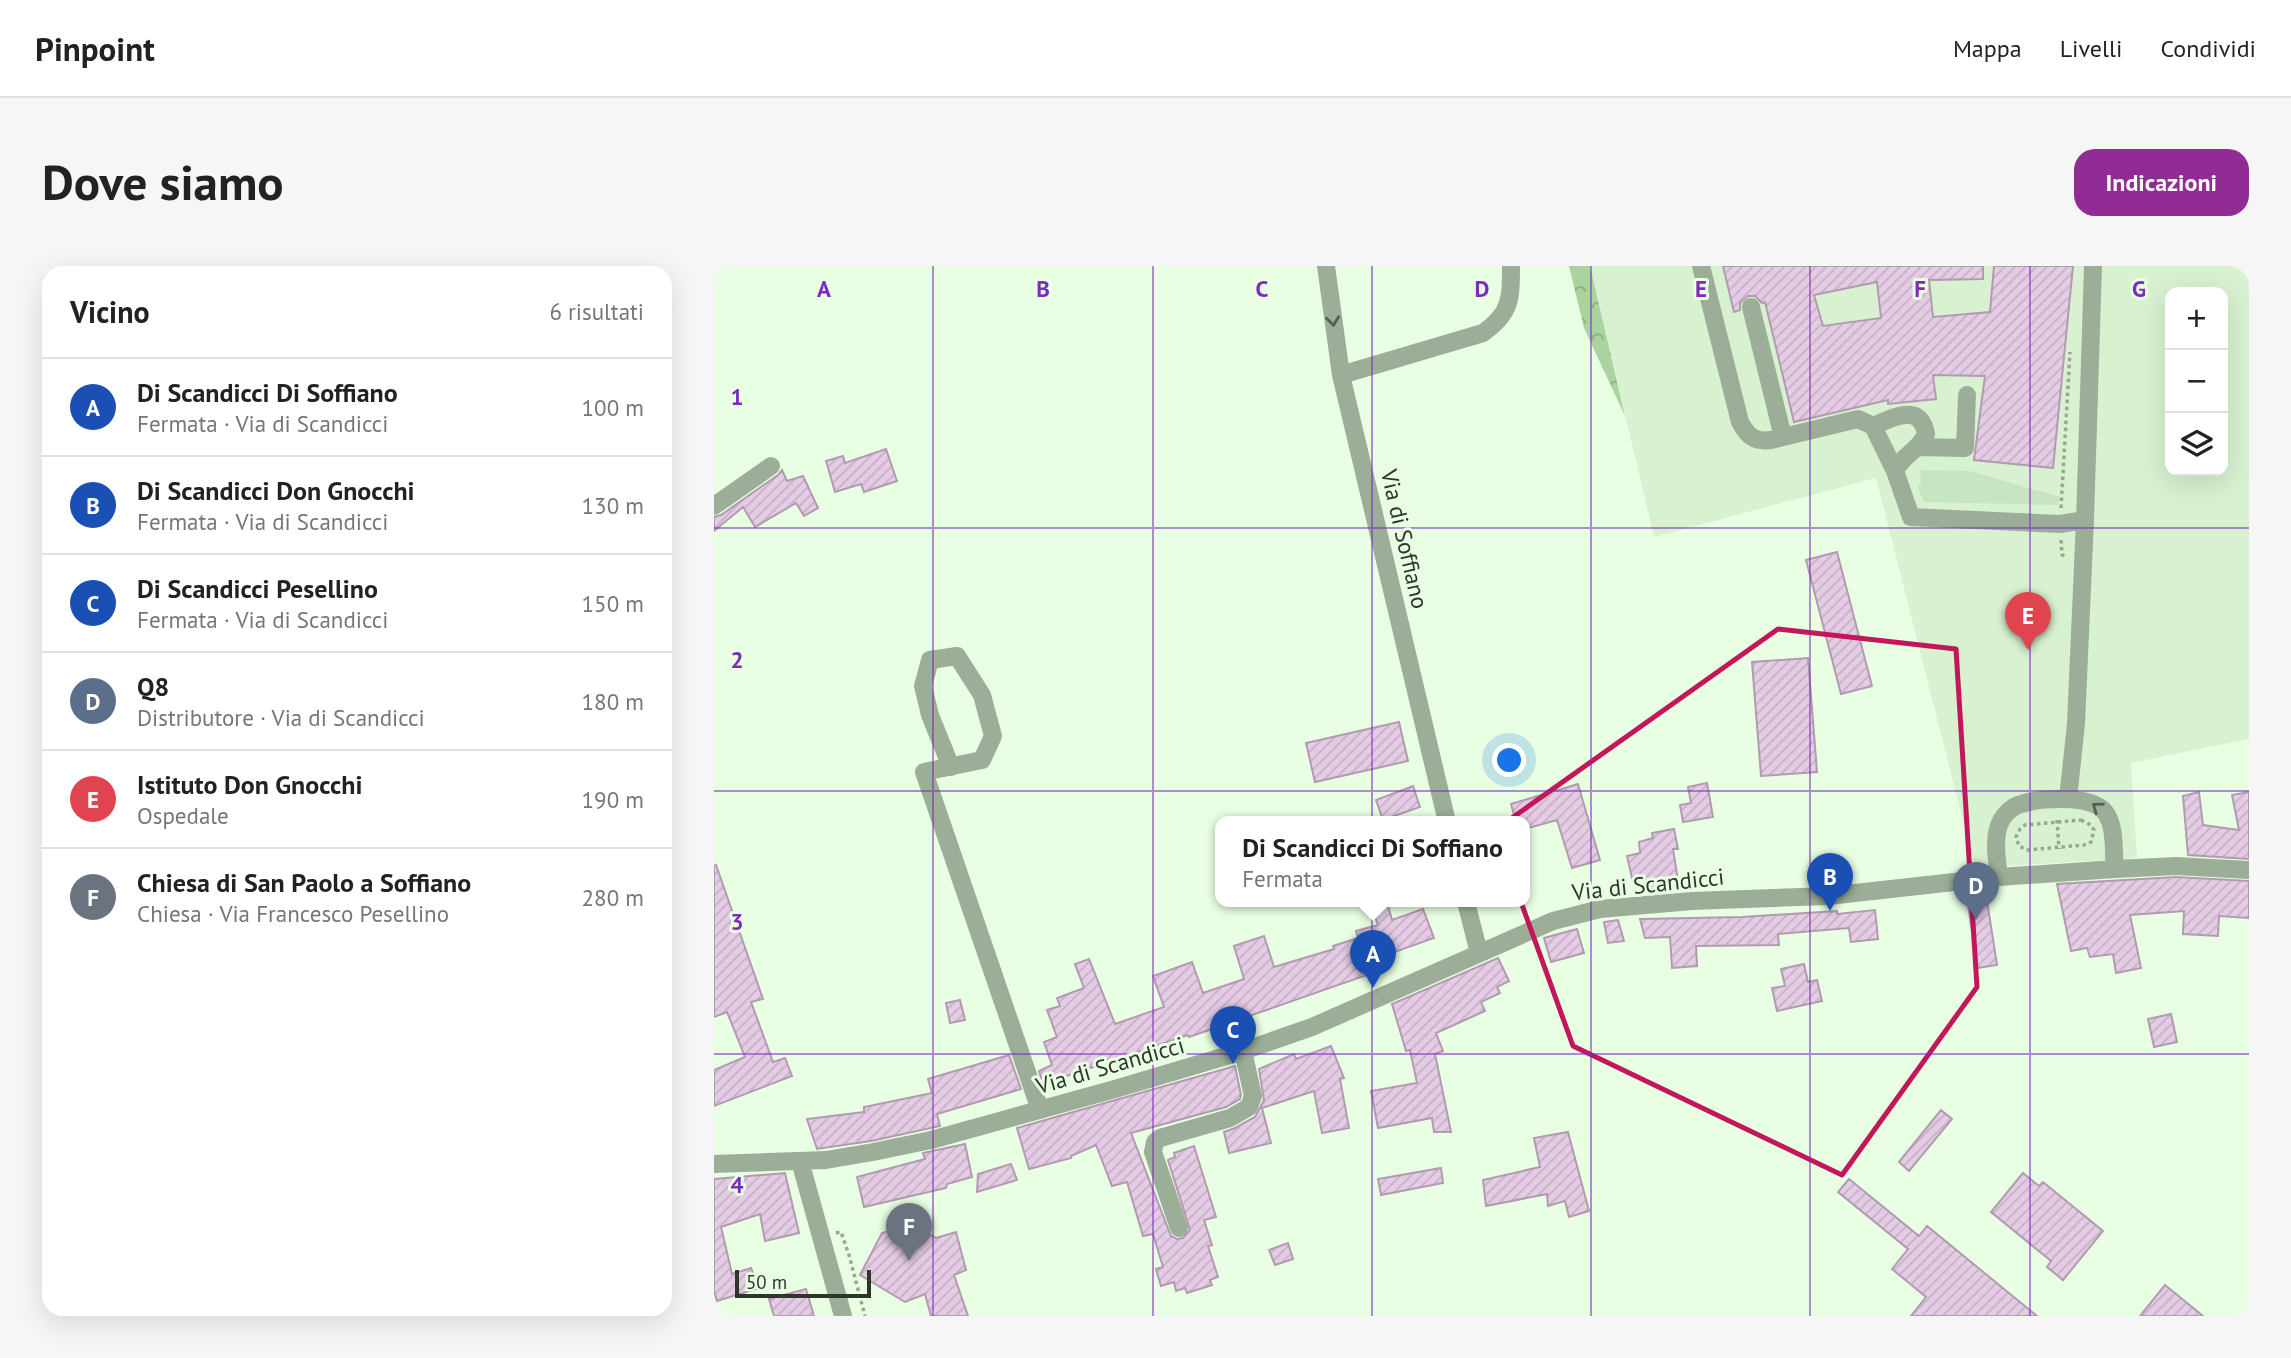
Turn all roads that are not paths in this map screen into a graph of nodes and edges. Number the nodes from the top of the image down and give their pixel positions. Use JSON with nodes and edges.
{"nodes":[{"id":1,"x":1326,"y":266,"type":"edge"},
{"id":2,"x":1511,"y":266,"type":"edge"},
{"id":3,"x":1701,"y":266,"type":"edge"},
{"id":4,"x":2093,"y":266,"type":"edge"},
{"id":5,"x":1751,"y":307,"type":"dead end"},
{"id":6,"x":1341,"y":375,"type":"junction"},
{"id":7,"x":1967,"y":395,"type":"dead end"},
{"id":8,"x":1873,"y":426,"type":"junction"},
{"id":9,"x":1783,"y":437,"type":"junction"},
{"id":10,"x":1917,"y":447,"type":"junction"},
{"id":11,"x":771,"y":466,"type":"dead end"},
{"id":12,"x":1895,"y":471,"type":"junction"},
{"id":13,"x":714,"y":506,"type":"edge"},
{"id":14,"x":2085,"y":520,"type":"junction"},
{"id":15,"x":951,"y":767,"type":"junction"},
{"id":16,"x":2062,"y":805,"type":"junction"},
{"id":17,"x":1446,"y":816,"type":"edge"},
{"id":18,"x":2115,"y":869,"type":"junction"},
{"id":19,"x":2249,"y":870,"type":"edge"},
{"id":20,"x":1999,"y":877,"type":"junction"},
{"id":21,"x":1467,"y":907,"type":"edge"},
{"id":22,"x":1479,"y":954,"type":"junction"},
{"id":23,"x":1243,"y":1051,"type":"junction"},
{"id":24,"x":1040,"y":1110,"type":"junction"},
{"id":25,"x":800,"y":1161,"type":"junction"},
{"id":26,"x":714,"y":1164,"type":"edge"},
{"id":27,"x":1179,"y":1228,"type":"dead end"},
{"id":28,"x":843,"y":1316,"type":"edge"}],
"edges":[{"from":1,"to":6,"type":"street","name":"Via di Soffiano","one_way":true},
{"from":2,"to":6,"type":"street"},
{"from":3,"to":9,"type":"street"},
{"from":4,"to":14,"type":"street"},
{"from":5,"to":9,"type":"street"},
{"from":6,"to":17,"type":"street","name":"Via di Soffiano"},
{"from":7,"to":10,"type":"street"},
{"from":8,"to":9,"type":"street"},
{"from":8,"to":10,"type":"street"},
{"from":8,"to":12,"type":"street"},
{"from":10,"to":12,"type":"street"},
{"from":11,"to":13,"type":"street"},
{"from":12,"to":14,"type":"street"},
{"from":14,"to":16,"type":"street"},
{"from":15,"to":15,"type":"street"},
{"from":15,"to":24,"type":"street"},
{"from":18,"to":16,"type":"street","one_way":true},
{"from":16,"to":20,"type":"street"},
{"from":18,"to":19,"type":"street","name":"Via di Scandicci"},
{"from":18,"to":20,"type":"street","name":"Via di Scandicci"},
{"from":20,"to":22,"type":"street","name":"Via di Scandicci"},
{"from":21,"to":22,"type":"street"},
{"from":22,"to":23,"type":"street","name":"Via di Scandicci"},
{"from":23,"to":24,"type":"street","name":"Via di Scandicci"},
{"from":23,"to":27,"type":"street"},
{"from":24,"to":25,"type":"street","name":"Via di Scandicci"},
{"from":25,"to":26,"type":"street","name":"Via di Scandicci"},
{"from":25,"to":28,"type":"street"}]}
